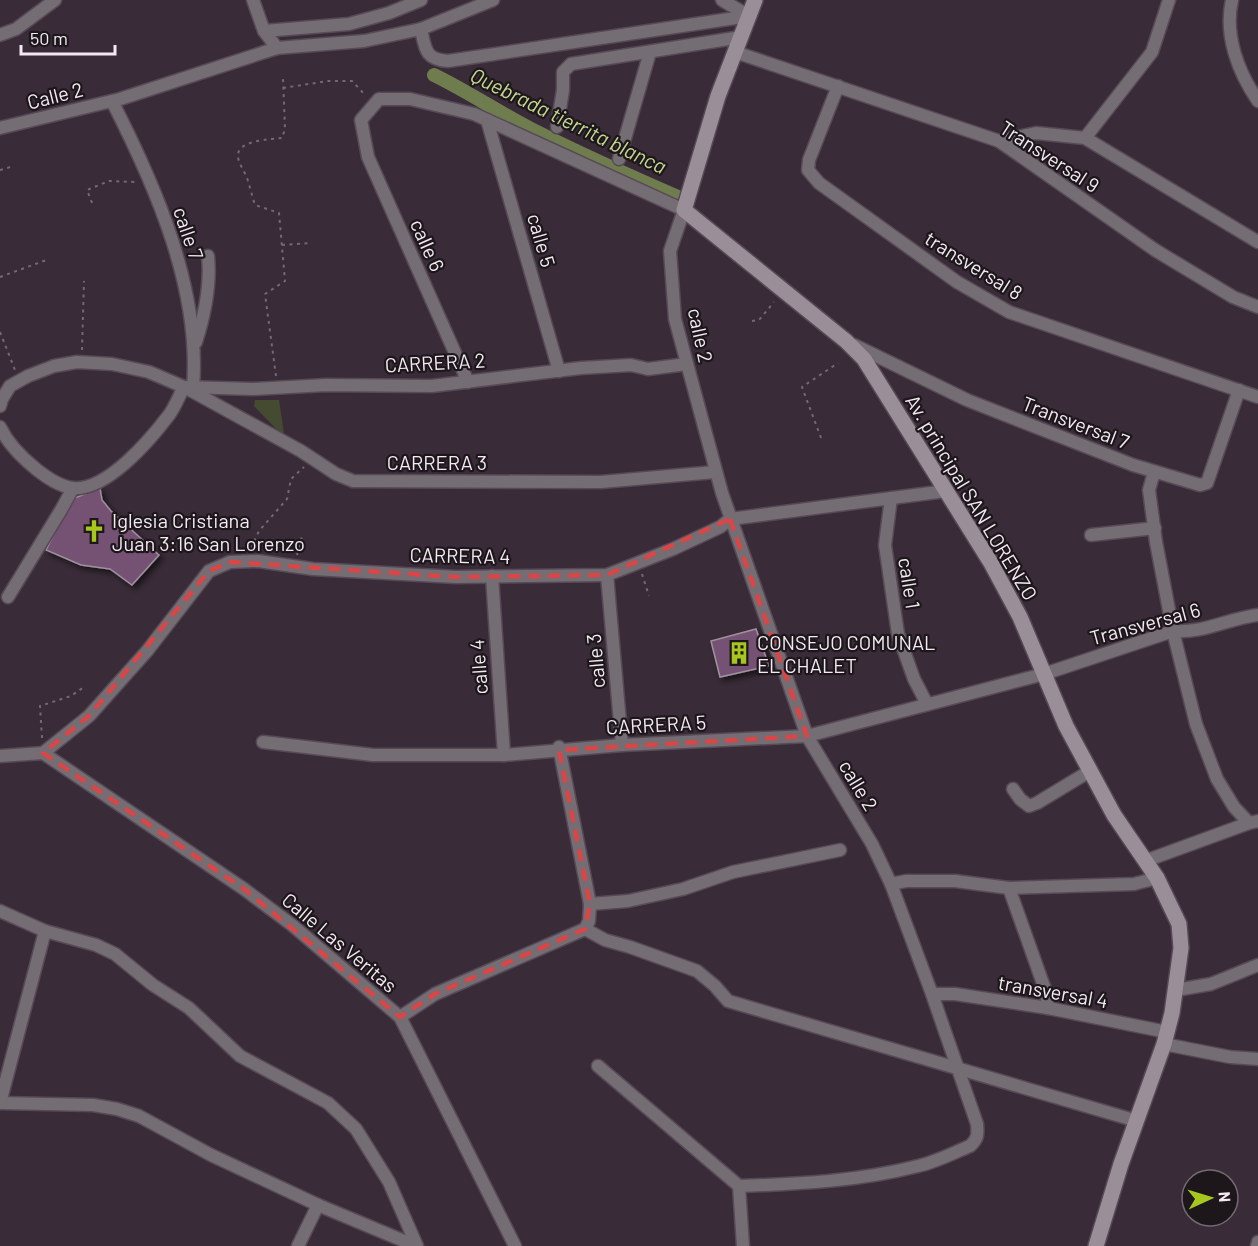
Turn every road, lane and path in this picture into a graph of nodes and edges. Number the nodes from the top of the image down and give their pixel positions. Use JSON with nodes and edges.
{"nodes":[{"id":1,"x":55,"y":0,"type":"edge"},
{"id":2,"x":253,"y":0,"type":"edge"},
{"id":3,"x":421,"y":0,"type":"edge"},
{"id":4,"x":493,"y":0,"type":"edge"},
{"id":5,"x":722,"y":0,"type":"edge"},
{"id":6,"x":755,"y":0,"type":"edge"},
{"id":7,"x":1169,"y":0,"type":"edge"},
{"id":8,"x":1232,"y":0,"type":"edge"},
{"id":9,"x":749,"y":16,"type":"junction"},
{"id":10,"x":421,"y":28,"type":"junction"},
{"id":11,"x":264,"y":31,"type":"junction"},
{"id":12,"x":0,"y":35,"type":"edge"},
{"id":13,"x":738,"y":44,"type":"junction"},
{"id":14,"x":277,"y":48,"type":"junction"},
{"id":15,"x":650,"y":52,"type":"junction"},
{"id":16,"x":283,"y":78,"type":"dead end"},
{"id":17,"x":838,"y":86,"type":"junction"},
{"id":18,"x":283,"y":88,"type":"junction"},
{"id":19,"x":116,"y":100,"type":"junction"},
{"id":20,"x":1258,"y":101,"type":"edge"},
{"id":21,"x":376,"y":103,"type":"junction"},
{"id":22,"x":487,"y":120,"type":"junction"},
{"id":23,"x":557,"y":127,"type":"dead end"},
{"id":24,"x":0,"y":128,"type":"edge"},
{"id":25,"x":1085,"y":138,"type":"junction"},
{"id":26,"x":999,"y":141,"type":"junction"},
{"id":27,"x":619,"y":159,"type":"dead end"},
{"id":28,"x":14,"y":166,"type":"dead end"},
{"id":29,"x":0,"y":170,"type":"edge"},
{"id":30,"x":151,"y":184,"type":"junction"},
{"id":31,"x":92,"y":203,"type":"dead end"},
{"id":32,"x":684,"y":210,"type":"junction"},
{"id":33,"x":1258,"y":242,"type":"edge"},
{"id":34,"x":312,"y":243,"type":"dead end"},
{"id":35,"x":282,"y":245,"type":"junction"},
{"id":36,"x":208,"y":256,"type":"dead end"},
{"id":37,"x":49,"y":259,"type":"dead end"},
{"id":38,"x":0,"y":278,"type":"edge"},
{"id":39,"x":84,"y":281,"type":"dead end"},
{"id":40,"x":784,"y":290,"type":"junction"},
{"id":41,"x":1258,"y":307,"type":"edge"},
{"id":42,"x":752,"y":321,"type":"dead end"},
{"id":43,"x":0,"y":332,"type":"edge"},
{"id":44,"x":846,"y":341,"type":"junction"},
{"id":45,"x":194,"y":346,"type":"junction"},
{"id":46,"x":82,"y":362,"type":"junction"},
{"id":47,"x":838,"y":363,"type":"dead end"},
{"id":48,"x":687,"y":364,"type":"junction"},
{"id":49,"x":559,"y":371,"type":"junction"},
{"id":50,"x":20,"y":381,"type":"junction"},
{"id":51,"x":468,"y":382,"type":"junction"},
{"id":52,"x":188,"y":387,"type":"junction"},
{"id":53,"x":278,"y":388,"type":"junction"},
{"id":54,"x":1239,"y":390,"type":"junction"},
{"id":55,"x":1258,"y":397,"type":"edge"},
{"id":56,"x":0,"y":406,"type":"edge"},
{"id":57,"x":0,"y":427,"type":"edge"},
{"id":58,"x":821,"y":438,"type":"dead end"},
{"id":59,"x":312,"y":459,"type":"junction"},
{"id":60,"x":715,"y":472,"type":"junction"},
{"id":61,"x":1154,"y":472,"type":"junction"},
{"id":62,"x":73,"y":488,"type":"junction"},
{"id":63,"x":946,"y":491,"type":"junction"},
{"id":64,"x":891,"y":498,"type":"junction"},
{"id":65,"x":730,"y":519,"type":"junction"},
{"id":66,"x":1155,"y":528,"type":"junction"},
{"id":67,"x":1091,"y":535,"type":"dead end"},
{"id":68,"x":302,"y":536,"type":"dead end"},
{"id":69,"x":244,"y":561,"type":"junction"},
{"id":70,"x":638,"y":563,"type":"junction"},
{"id":71,"x":293,"y":566,"type":"junction"},
{"id":72,"x":607,"y":574,"type":"junction"},
{"id":73,"x":492,"y":576,"type":"junction"},
{"id":74,"x":649,"y":596,"type":"dead end"},
{"id":75,"x":8,"y":597,"type":"dead end"},
{"id":76,"x":1258,"y":615,"type":"edge"},
{"id":77,"x":1173,"y":631,"type":"junction"},
{"id":78,"x":1044,"y":674,"type":"junction"},
{"id":79,"x":84,"y":687,"type":"dead end"},
{"id":80,"x":927,"y":705,"type":"junction"},
{"id":81,"x":807,"y":736,"type":"junction"},
{"id":82,"x":263,"y":742,"type":"dead end"},
{"id":83,"x":622,"y":745,"type":"junction"},
{"id":84,"x":559,"y":747,"type":"dead end"},
{"id":85,"x":43,"y":753,"type":"junction"},
{"id":86,"x":504,"y":755,"type":"junction"},
{"id":87,"x":0,"y":756,"type":"edge"},
{"id":88,"x":1090,"y":771,"type":"junction"},
{"id":89,"x":1013,"y":789,"type":"dead end"},
{"id":90,"x":1254,"y":822,"type":"edge"},
{"id":91,"x":840,"y":850,"type":"dead end"},
{"id":92,"x":1145,"y":861,"type":"junction"},
{"id":93,"x":1157,"y":878,"type":"junction"},
{"id":94,"x":891,"y":884,"type":"junction"},
{"id":95,"x":1009,"y":888,"type":"junction"},
{"id":96,"x":590,"y":904,"type":"junction"},
{"id":97,"x":0,"y":911,"type":"edge"},
{"id":98,"x":585,"y":929,"type":"junction"},
{"id":99,"x":45,"y":931,"type":"junction"},
{"id":100,"x":1258,"y":965,"type":"edge"},
{"id":101,"x":1176,"y":990,"type":"junction"},
{"id":102,"x":932,"y":994,"type":"junction"},
{"id":103,"x":1048,"y":1008,"type":"junction"},
{"id":104,"x":400,"y":1017,"type":"junction"},
{"id":105,"x":1165,"y":1038,"type":"junction"},
{"id":106,"x":1258,"y":1059,"type":"edge"},
{"id":107,"x":598,"y":1066,"type":"dead end"},
{"id":108,"x":0,"y":1103,"type":"edge"},
{"id":109,"x":1137,"y":1121,"type":"junction"},
{"id":110,"x":739,"y":1186,"type":"junction"},
{"id":111,"x":318,"y":1205,"type":"junction"},
{"id":112,"x":298,"y":1246,"type":"edge"},
{"id":113,"x":416,"y":1246,"type":"edge"},
{"id":114,"x":515,"y":1246,"type":"edge"},
{"id":115,"x":743,"y":1246,"type":"edge"},
{"id":116,"x":1096,"y":1246,"type":"edge"}],
"edges":[{"from":1,"to":12,"type":"street"},
{"from":2,"to":11,"type":"street"},
{"from":3,"to":11,"type":"street"},
{"from":4,"to":10,"type":"street","name":"Calle 2"},
{"from":5,"to":9,"type":"street"},
{"from":6,"to":9,"type":"main road"},
{"from":7,"to":25,"type":"street"},
{"from":8,"to":20,"type":"street"},
{"from":9,"to":10,"type":"street"},
{"from":9,"to":13,"type":"main road"},
{"from":10,"to":14,"type":"street","name":"Calle 2"},
{"from":11,"to":14,"type":"street"},
{"from":13,"to":15,"type":"street"},
{"from":13,"to":17,"type":"street","name":"Transversal 9"},
{"from":13,"to":32,"type":"main road"},
{"from":14,"to":19,"type":"street","name":"Calle 2"},
{"from":15,"to":23,"type":"street"},
{"from":15,"to":27,"type":"street"},
{"from":16,"to":18,"type":"path"},
{"from":17,"to":26,"type":"street","name":"Transversal 9"},
{"from":17,"to":54,"type":"street","name":"transversal 8"},
{"from":18,"to":21,"type":"path"},
{"from":18,"to":35,"type":"path"},
{"from":19,"to":24,"type":"street","name":"Calle 2"},
{"from":19,"to":30,"type":"street","name":"calle 7"},
{"from":21,"to":22,"type":"street"},
{"from":21,"to":51,"type":"street","name":"calle 6"},
{"from":22,"to":32,"type":"street"},
{"from":22,"to":49,"type":"street","name":"calle 5"},
{"from":25,"to":26,"type":"street"},
{"from":25,"to":33,"type":"street"},
{"from":26,"to":41,"type":"street","name":"Transversal 9"},
{"from":28,"to":29,"type":"path"},
{"from":30,"to":31,"type":"path"},
{"from":30,"to":45,"type":"street","name":"calle 7"},
{"from":32,"to":40,"type":"main road","name":"Av. principal SAN LORENZO"},
{"from":32,"to":48,"type":"street","name":"calle 2"},
{"from":34,"to":35,"type":"path"},
{"from":35,"to":53,"type":"path"},
{"from":36,"to":45,"type":"street"},
{"from":37,"to":38,"type":"path"},
{"from":39,"to":46,"type":"path"},
{"from":40,"to":42,"type":"path"},
{"from":40,"to":44,"type":"main road","name":"Av. principal SAN LORENZO"},
{"from":43,"to":50,"type":"path"},
{"from":44,"to":61,"type":"street","name":"Transversal 7"},
{"from":44,"to":63,"type":"main road","name":"Av. principal SAN LORENZO"},
{"from":45,"to":52,"type":"street","name":"calle 7"},
{"from":46,"to":50,"type":"street","name":"CARRERA 2"},
{"from":46,"to":52,"type":"street","name":"CARRERA 2"},
{"from":47,"to":58,"type":"path"},
{"from":48,"to":49,"type":"street","name":"CARRERA 2"},
{"from":48,"to":60,"type":"street","name":"calle 2"},
{"from":49,"to":51,"type":"street","name":"CARRERA 2"},
{"from":50,"to":56,"type":"street","name":"CARRERA 2"},
{"from":51,"to":53,"type":"street","name":"CARRERA 2"},
{"from":52,"to":53,"type":"street","name":"CARRERA 2"},
{"from":52,"to":59,"type":"street","name":"CARRERA 3"},
{"from":52,"to":62,"type":"street"},
{"from":54,"to":55,"type":"street","name":"transversal 8"},
{"from":54,"to":61,"type":"street","name":"Transversal 7"},
{"from":57,"to":62,"type":"street"},
{"from":59,"to":60,"type":"street","name":"CARRERA 3"},
{"from":59,"to":69,"type":"path"},
{"from":60,"to":65,"type":"street","name":"calle 2"},
{"from":61,"to":66,"type":"street"},
{"from":62,"to":75,"type":"street"},
{"from":63,"to":64,"type":"street","name":"CARRERA 4"},
{"from":63,"to":78,"type":"main road","name":"Av. principal SAN LORENZO"},
{"from":64,"to":65,"type":"street","name":"CARRERA 4"},
{"from":64,"to":80,"type":"street","name":"calle 1"},
{"from":65,"to":70,"type":"street","name":"CARRERA 4"},
{"from":65,"to":81,"type":"street","name":"calle 2"},
{"from":66,"to":67,"type":"street"},
{"from":66,"to":77,"type":"street"},
{"from":68,"to":71,"type":"path"},
{"from":69,"to":71,"type":"street","name":"CARRERA 4"},
{"from":69,"to":85,"type":"street","name":"CARRERA 4"},
{"from":70,"to":72,"type":"street","name":"CARRERA 4"},
{"from":70,"to":74,"type":"path"},
{"from":71,"to":73,"type":"street","name":"CARRERA 4"},
{"from":72,"to":73,"type":"street","name":"CARRERA 4"},
{"from":72,"to":83,"type":"street","name":"calle 3"},
{"from":73,"to":86,"type":"street","name":"calle 4"},
{"from":76,"to":77,"type":"street","name":"Transversal 6"},
{"from":77,"to":78,"type":"street","name":"Transversal 6"},
{"from":77,"to":90,"type":"street"},
{"from":78,"to":80,"type":"street","name":"CARRERA 5"},
{"from":78,"to":88,"type":"main road","name":"Av. principal SAN LORENZO"},
{"from":79,"to":85,"type":"path"},
{"from":80,"to":81,"type":"street","name":"CARRERA 5"},
{"from":81,"to":83,"type":"street","name":"CARRERA 5"},
{"from":81,"to":94,"type":"street","name":"calle 2"},
{"from":82,"to":86,"type":"street","name":"CARRERA 5"},
{"from":83,"to":86,"type":"street","name":"CARRERA 5"},
{"from":84,"to":96,"type":"street"},
{"from":85,"to":87,"type":"street"},
{"from":85,"to":104,"type":"street","name":"Calle Las Veritas"},
{"from":88,"to":89,"type":"street"},
{"from":88,"to":92,"type":"main road","name":"Av. principal SAN LORENZO"},
{"from":90,"to":92,"type":"street"},
{"from":91,"to":96,"type":"street"},
{"from":92,"to":93,"type":"main road","name":"Av. principal SAN LORENZO"},
{"from":93,"to":95,"type":"street"},
{"from":93,"to":101,"type":"main road","name":"Av. principal SAN LORENZO"},
{"from":94,"to":95,"type":"street"},
{"from":94,"to":102,"type":"street","name":"calle 2"},
{"from":95,"to":103,"type":"street"},
{"from":96,"to":98,"type":"street"},
{"from":97,"to":99,"type":"street"},
{"from":98,"to":104,"type":"street"},
{"from":98,"to":109,"type":"street"},
{"from":99,"to":108,"type":"street"},
{"from":99,"to":113,"type":"street"},
{"from":100,"to":101,"type":"street"},
{"from":101,"to":105,"type":"main road","name":"Av. principal SAN LORENZO"},
{"from":102,"to":103,"type":"street","name":"transversal 4"},
{"from":102,"to":110,"type":"street","name":"calle 2"},
{"from":103,"to":105,"type":"street","name":"transversal 4"},
{"from":104,"to":114,"type":"street","name":"Calle Las Veritas"},
{"from":105,"to":106,"type":"street","name":"transversal 4"},
{"from":105,"to":109,"type":"main road","name":"Av. principal SAN LORENZO"},
{"from":107,"to":110,"type":"street"},
{"from":108,"to":111,"type":"street"},
{"from":109,"to":116,"type":"main road","name":"Av. principal SAN LORENZO"},
{"from":110,"to":115,"type":"street"},
{"from":111,"to":112,"type":"street"},
{"from":111,"to":113,"type":"street"}]}
